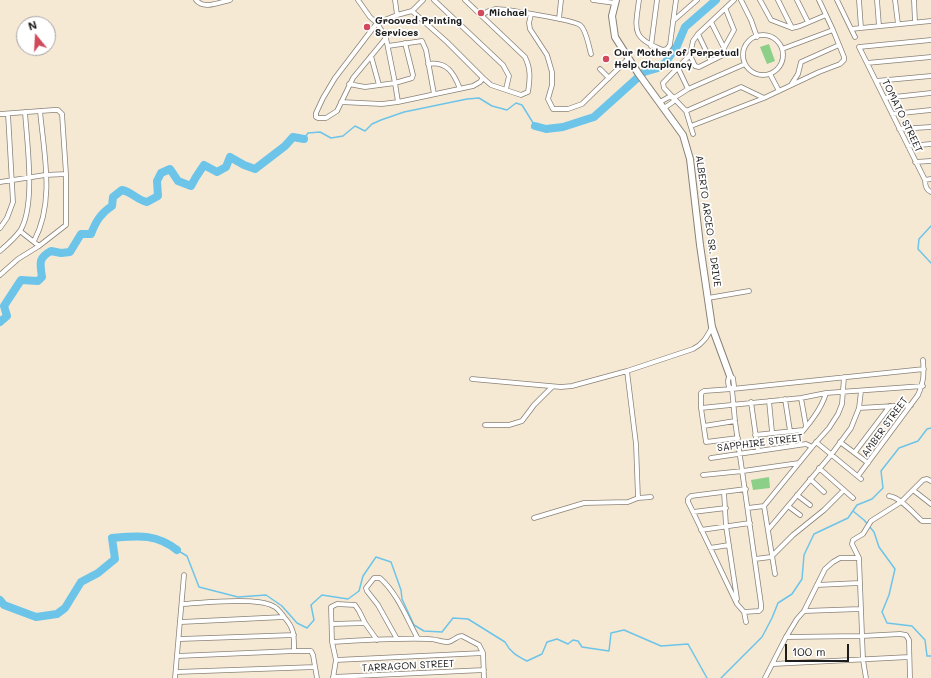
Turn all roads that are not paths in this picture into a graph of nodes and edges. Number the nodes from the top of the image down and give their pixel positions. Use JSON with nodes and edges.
{"nodes":[{"id":1,"x":196,"y":0,"type":"edge"},
{"id":2,"x":230,"y":0,"type":"edge"},
{"id":3,"x":358,"y":0,"type":"edge"},
{"id":4,"x":395,"y":0,"type":"edge"},
{"id":5,"x":423,"y":0,"type":"edge"},
{"id":6,"x":434,"y":0,"type":"edge"},
{"id":7,"x":465,"y":0,"type":"edge"},
{"id":8,"x":561,"y":0,"type":"edge"},
{"id":9,"x":593,"y":0,"type":"edge"},
{"id":10,"x":639,"y":0,"type":"edge"},
{"id":11,"x":657,"y":0,"type":"edge"},
{"id":12,"x":676,"y":0,"type":"edge"},
{"id":13,"x":734,"y":0,"type":"edge"},
{"id":14,"x":741,"y":0,"type":"edge"},
{"id":15,"x":760,"y":0,"type":"edge"},
{"id":16,"x":778,"y":0,"type":"edge"},
{"id":17,"x":797,"y":0,"type":"edge"},
{"id":18,"x":819,"y":0,"type":"edge"},
{"id":19,"x":837,"y":0,"type":"edge"},
{"id":20,"x":859,"y":0,"type":"edge"},
{"id":21,"x":877,"y":0,"type":"edge"},
{"id":22,"x":895,"y":0,"type":"edge"},
{"id":23,"x":914,"y":0,"type":"edge"},
{"id":24,"x":223,"y":1,"type":"edge"},
{"id":25,"x":695,"y":1,"type":"edge"},
{"id":26,"x":615,"y":2,"type":"edge"},
{"id":27,"x":726,"y":10,"type":"junction"},
{"id":28,"x":412,"y":11,"type":"junction"},
{"id":29,"x":531,"y":14,"type":"junction"},
{"id":30,"x":397,"y":15,"type":"junction"},
{"id":31,"x":482,"y":15,"type":"junction"},
{"id":32,"x":826,"y":15,"type":"junction"},
{"id":33,"x":559,"y":19,"type":"junction"},
{"id":34,"x":673,"y":21,"type":"junction"},
{"id":35,"x":931,"y":21,"type":"edge"},
{"id":36,"x":711,"y":22,"type":"junction"},
{"id":37,"x":808,"y":22,"type":"junction"},
{"id":38,"x":916,"y":22,"type":"junction"},
{"id":39,"x":377,"y":23,"type":"junction"},
{"id":40,"x":898,"y":24,"type":"junction"},
{"id":41,"x":879,"y":26,"type":"junction"},
{"id":42,"x":792,"y":28,"type":"junction"},
{"id":43,"x":861,"y":28,"type":"junction"},
{"id":44,"x":851,"y":29,"type":"junction"},
{"id":45,"x":833,"y":30,"type":"junction"},
{"id":46,"x":698,"y":34,"type":"junction"},
{"id":47,"x":757,"y":36,"type":"junction"},
{"id":48,"x":855,"y":37,"type":"dead end"},
{"id":49,"x":386,"y":38,"type":"junction"},
{"id":50,"x":931,"y":40,"type":"edge"},
{"id":51,"x":405,"y":43,"type":"junction"},
{"id":52,"x":839,"y":45,"type":"junction"},
{"id":53,"x":388,"y":46,"type":"junction"},
{"id":54,"x":651,"y":46,"type":"junction"},
{"id":55,"x":724,"y":48,"type":"junction"},
{"id":56,"x":782,"y":49,"type":"junction"},
{"id":57,"x":591,"y":54,"type":"dead end"},
{"id":58,"x":690,"y":54,"type":"junction"},
{"id":59,"x":371,"y":56,"type":"junction"},
{"id":60,"x":931,"y":57,"type":"edge"},
{"id":61,"x":629,"y":58,"type":"junction"},
{"id":62,"x":711,"y":61,"type":"junction"},
{"id":63,"x":867,"y":63,"type":"junction"},
{"id":64,"x":428,"y":64,"type":"junction"},
{"id":65,"x":745,"y":64,"type":"junction"},
{"id":66,"x":678,"y":68,"type":"junction"},
{"id":67,"x":600,"y":69,"type":"dead end"},
{"id":68,"x":770,"y":74,"type":"junction"},
{"id":69,"x":931,"y":76,"type":"edge"},
{"id":70,"x":483,"y":78,"type":"junction"},
{"id":71,"x":609,"y":78,"type":"junction"},
{"id":72,"x":876,"y":81,"type":"junction"},
{"id":73,"x":395,"y":83,"type":"junction"},
{"id":74,"x":349,"y":84,"type":"junction"},
{"id":75,"x":791,"y":85,"type":"junction"},
{"id":76,"x":379,"y":86,"type":"junction"},
{"id":77,"x":460,"y":88,"type":"junction"},
{"id":78,"x":506,"y":89,"type":"junction"},
{"id":79,"x":688,"y":89,"type":"junction"},
{"id":80,"x":778,"y":91,"type":"junction"},
{"id":81,"x":931,"y":93,"type":"edge"},
{"id":82,"x":434,"y":94,"type":"junction"},
{"id":83,"x":674,"y":98,"type":"junction"},
{"id":84,"x":764,"y":98,"type":"junction"},
{"id":85,"x":885,"y":98,"type":"junction"},
{"id":86,"x":341,"y":102,"type":"junction"},
{"id":87,"x":398,"y":102,"type":"junction"},
{"id":88,"x":660,"y":102,"type":"junction"},
{"id":89,"x":664,"y":108,"type":"junction"},
{"id":90,"x":931,"y":110,"type":"edge"},
{"id":91,"x":40,"y":111,"type":"junction"},
{"id":92,"x":686,"y":111,"type":"junction"},
{"id":93,"x":25,"y":112,"type":"junction"},
{"id":94,"x":0,"y":114,"type":"edge"},
{"id":95,"x":8,"y":114,"type":"junction"},
{"id":96,"x":892,"y":114,"type":"junction"},
{"id":97,"x":691,"y":126,"type":"junction"},
{"id":98,"x":931,"y":127,"type":"edge"},
{"id":99,"x":899,"y":129,"type":"junction"},
{"id":100,"x":693,"y":134,"type":"dead end"},
{"id":101,"x":931,"y":144,"type":"edge"},
{"id":102,"x":908,"y":146,"type":"junction"},
{"id":103,"x":931,"y":161,"type":"edge"},
{"id":104,"x":916,"y":162,"type":"junction"},
{"id":105,"x":66,"y":174,"type":"junction"},
{"id":106,"x":45,"y":176,"type":"junction"},
{"id":107,"x":29,"y":178,"type":"junction"},
{"id":108,"x":931,"y":179,"type":"edge"},
{"id":109,"x":924,"y":180,"type":"junction"},
{"id":110,"x":12,"y":181,"type":"junction"},
{"id":111,"x":0,"y":182,"type":"edge"},
{"id":112,"x":931,"y":192,"type":"edge"},
{"id":113,"x":0,"y":228,"type":"edge"},
{"id":114,"x":20,"y":231,"type":"junction"},
{"id":115,"x":34,"y":241,"type":"junction"},
{"id":116,"x":39,"y":246,"type":"junction"},
{"id":117,"x":0,"y":251,"type":"edge"},
{"id":118,"x":0,"y":275,"type":"edge"},
{"id":119,"x":749,"y":290,"type":"dead end"},
{"id":120,"x":708,"y":298,"type":"junction"},
{"id":121,"x":712,"y":326,"type":"junction"},
{"id":122,"x":923,"y":360,"type":"dead end"},
{"id":123,"x":924,"y":369,"type":"junction"},
{"id":124,"x":627,"y":372,"type":"junction"},
{"id":125,"x":730,"y":376,"type":"joint"},
{"id":126,"x":844,"y":377,"type":"junction"},
{"id":127,"x":472,"y":379,"type":"dead end"},
{"id":128,"x":923,"y":386,"type":"junction"},
{"id":129,"x":552,"y":387,"type":"junction"},
{"id":130,"x":732,"y":389,"type":"junction"},
{"id":131,"x":861,"y":391,"type":"junction"},
{"id":132,"x":842,"y":392,"type":"junction"},
{"id":133,"x":826,"y":394,"type":"junction"},
{"id":134,"x":801,"y":398,"type":"junction"},
{"id":135,"x":785,"y":399,"type":"junction"},
{"id":136,"x":768,"y":401,"type":"junction"},
{"id":137,"x":752,"y":402,"type":"junction"},
{"id":138,"x":734,"y":404,"type":"junction"},
{"id":139,"x":911,"y":405,"type":"junction"},
{"id":140,"x":890,"y":406,"type":"junction"},
{"id":141,"x":701,"y":408,"type":"junction"},
{"id":142,"x":859,"y":408,"type":"junction"},
{"id":143,"x":735,"y":421,"type":"junction"},
{"id":144,"x":485,"y":425,"type":"dead end"},
{"id":145,"x":704,"y":426,"type":"junction"},
{"id":146,"x":805,"y":428,"type":"junction"},
{"id":147,"x":790,"y":431,"type":"junction"},
{"id":148,"x":772,"y":432,"type":"junction"},
{"id":149,"x":755,"y":435,"type":"junction"},
{"id":150,"x":738,"y":438,"type":"junction"},
{"id":151,"x":816,"y":442,"type":"junction"},
{"id":152,"x":840,"y":442,"type":"junction"},
{"id":153,"x":790,"y":447,"type":"junction"},
{"id":154,"x":812,"y":447,"type":"junction"},
{"id":155,"x":758,"y":452,"type":"junction"},
{"id":156,"x":855,"y":452,"type":"junction"},
{"id":157,"x":740,"y":454,"type":"junction"},
{"id":158,"x":831,"y":455,"type":"junction"},
{"id":159,"x":710,"y":458,"type":"dead end"},
{"id":160,"x":799,"y":463,"type":"junction"},
{"id":161,"x":868,"y":463,"type":"junction"},
{"id":162,"x":819,"y":468,"type":"junction"},
{"id":163,"x":743,"y":471,"type":"junction"},
{"id":164,"x":703,"y":475,"type":"dead end"},
{"id":165,"x":810,"y":479,"type":"junction"},
{"id":166,"x":931,"y":481,"type":"edge"},
{"id":167,"x":746,"y":489,"type":"junction"},
{"id":168,"x":844,"y":490,"type":"junction"},
{"id":169,"x":913,"y":490,"type":"junction"},
{"id":170,"x":724,"y":492,"type":"junction"},
{"id":171,"x":824,"y":492,"type":"dead end"},
{"id":172,"x":797,"y":495,"type":"junction"},
{"id":173,"x":889,"y":496,"type":"dead end"},
{"id":174,"x":651,"y":497,"type":"dead end"},
{"id":175,"x":638,"y":498,"type":"junction"},
{"id":176,"x":853,"y":498,"type":"dead end"},
{"id":177,"x":901,"y":502,"type":"junction"},
{"id":178,"x":931,"y":504,"type":"edge"},
{"id":179,"x":810,"y":505,"type":"dead end"},
{"id":180,"x":764,"y":506,"type":"junction"},
{"id":181,"x":788,"y":506,"type":"junction"},
{"id":182,"x":726,"y":508,"type":"junction"},
{"id":183,"x":748,"y":508,"type":"junction"},
{"id":184,"x":693,"y":512,"type":"junction"},
{"id":185,"x":800,"y":515,"type":"dead end"},
{"id":186,"x":534,"y":518,"type":"dead end"},
{"id":187,"x":931,"y":521,"type":"edge"},
{"id":188,"x":750,"y":523,"type":"junction"},
{"id":189,"x":726,"y":526,"type":"junction"},
{"id":190,"x":701,"y":530,"type":"junction"},
{"id":191,"x":768,"y":530,"type":"junction"},
{"id":192,"x":729,"y":545,"type":"junction"},
{"id":193,"x":710,"y":548,"type":"junction"},
{"id":194,"x":772,"y":557,"type":"junction"},
{"id":195,"x":859,"y":558,"type":"junction"},
{"id":196,"x":755,"y":559,"type":"junction"},
{"id":197,"x":775,"y":574,"type":"dead end"},
{"id":198,"x":184,"y":576,"type":"dead end"},
{"id":199,"x":859,"y":583,"type":"junction"},
{"id":200,"x":817,"y":585,"type":"junction"},
{"id":201,"x":182,"y":604,"type":"junction"},
{"id":202,"x":737,"y":604,"type":"junction"},
{"id":203,"x":860,"y":609,"type":"junction"},
{"id":204,"x":804,"y":611,"type":"junction"},
{"id":205,"x":744,"y":612,"type":"junction"},
{"id":206,"x":284,"y":617,"type":"junction"},
{"id":207,"x":181,"y":622,"type":"junction"},
{"id":208,"x":746,"y":622,"type":"dead end"},
{"id":209,"x":365,"y":623,"type":"junction"},
{"id":210,"x":332,"y":624,"type":"junction"},
{"id":211,"x":294,"y":634,"type":"junction"},
{"id":212,"x":862,"y":636,"type":"junction"},
{"id":213,"x":786,"y":637,"type":"junction"},
{"id":214,"x":180,"y":639,"type":"junction"},
{"id":215,"x":397,"y":639,"type":"junction"},
{"id":216,"x":418,"y":639,"type":"junction"},
{"id":217,"x":377,"y":640,"type":"junction"},
{"id":218,"x":332,"y":642,"type":"junction"},
{"id":219,"x":294,"y":651,"type":"junction"},
{"id":220,"x":483,"y":653,"type":"junction"},
{"id":221,"x":178,"y":656,"type":"junction"},
{"id":222,"x":909,"y":657,"type":"junction"},
{"id":223,"x":336,"y":660,"type":"junction"},
{"id":224,"x":863,"y":660,"type":"junction"},
{"id":225,"x":773,"y":664,"type":"junction"},
{"id":226,"x":315,"y":667,"type":"junction"},
{"id":227,"x":484,"y":670,"type":"junction"},
{"id":228,"x":176,"y":672,"type":"junction"},
{"id":229,"x":175,"y":678,"type":"edge"},
{"id":230,"x":316,"y":678,"type":"edge"},
{"id":231,"x":333,"y":678,"type":"edge"},
{"id":232,"x":484,"y":678,"type":"edge"},
{"id":233,"x":765,"y":678,"type":"edge"},
{"id":234,"x":866,"y":678,"type":"edge"},
{"id":235,"x":910,"y":678,"type":"edge"}],
"edges":[{"from":1,"to":24,"type":"street"},
{"from":2,"to":24,"type":"street"},
{"from":3,"to":39,"type":"street"},
{"from":4,"to":30,"type":"street"},
{"from":5,"to":28,"type":"street"},
{"from":6,"to":78,"type":"street"},
{"from":7,"to":31,"type":"street"},
{"from":8,"to":33,"type":"street"},
{"from":9,"to":26,"type":"street"},
{"from":10,"to":54,"type":"street"},
{"from":11,"to":54,"type":"street"},
{"from":12,"to":34,"type":"street"},
{"from":13,"to":27,"type":"street"},
{"from":14,"to":47,"type":"street"},
{"from":15,"to":42,"type":"street"},
{"from":16,"to":42,"type":"street"},
{"from":17,"to":37,"type":"street"},
{"from":18,"to":32,"type":"street"},
{"from":19,"to":44,"type":"street"},
{"from":20,"to":43,"type":"street"},
{"from":21,"to":41,"type":"street"},
{"from":22,"to":40,"type":"street"},
{"from":23,"to":38,"type":"street"},
{"from":25,"to":34,"type":"street"},
{"from":26,"to":61,"type":"street"},
{"from":27,"to":36,"type":"street"},
{"from":27,"to":55,"type":"street"},
{"from":28,"to":30,"type":"street"},
{"from":28,"to":70,"type":"street"},
{"from":29,"to":31,"type":"street"},
{"from":29,"to":33,"type":"street"},
{"from":29,"to":71,"type":"street"},
{"from":30,"to":39,"type":"street"},
{"from":31,"to":78,"type":"street"},
{"from":32,"to":37,"type":"street"},
{"from":32,"to":45,"type":"street"},
{"from":33,"to":57,"type":"street"},
{"from":34,"to":54,"type":"street"},
{"from":35,"to":38,"type":"street"},
{"from":36,"to":46,"type":"street"},
{"from":36,"to":55,"type":"street"},
{"from":37,"to":42,"type":"street"},
{"from":38,"to":40,"type":"street"},
{"from":39,"to":49,"type":"street"},
{"from":39,"to":86,"type":"street"},
{"from":40,"to":41,"type":"street"},
{"from":41,"to":43,"type":"street"},
{"from":43,"to":44,"type":"street"},
{"from":44,"to":48,"type":"street"},
{"from":45,"to":52,"type":"street"},
{"from":45,"to":56,"type":"street"},
{"from":46,"to":58,"type":"street"},
{"from":46,"to":62,"type":"street"},
{"from":47,"to":56,"type":"street"},
{"from":47,"to":65,"type":"street"},
{"from":49,"to":53,"type":"street"},
{"from":49,"to":59,"type":"street"},
{"from":50,"to":63,"type":"street","name":"TOMATO STREET"},
{"from":51,"to":53,"type":"street"},
{"from":51,"to":64,"type":"street"},
{"from":51,"to":73,"type":"street"},
{"from":52,"to":75,"type":"street"},
{"from":52,"to":75,"type":"street"},
{"from":53,"to":73,"type":"street"},
{"from":55,"to":62,"type":"street"},
{"from":56,"to":68,"type":"street"},
{"from":58,"to":62,"type":"street"},
{"from":58,"to":66,"type":"street"},
{"from":59,"to":74,"type":"street"},
{"from":59,"to":76,"type":"street"},
{"from":60,"to":63,"type":"street"},
{"from":61,"to":71,"type":"street"},
{"from":61,"to":88,"type":"street","name":"ALBERTO ARCEO SR. DRIVE"},
{"from":63,"to":72,"type":"street","name":"TOMATO STREET"},
{"from":64,"to":77,"type":"street"},
{"from":64,"to":82,"type":"street"},
{"from":65,"to":68,"type":"street"},
{"from":65,"to":79,"type":"street"},
{"from":66,"to":79,"type":"street"},
{"from":66,"to":83,"type":"street"},
{"from":67,"to":71,"type":"street"},
{"from":68,"to":80,"type":"street"},
{"from":69,"to":72,"type":"street"},
{"from":70,"to":77,"type":"street"},
{"from":70,"to":78,"type":"street"},
{"from":72,"to":85,"type":"street","name":"TOMATO STREET"},
{"from":73,"to":76,"type":"street"},
{"from":73,"to":87,"type":"street"},
{"from":74,"to":76,"type":"street"},
{"from":74,"to":86,"type":"street"},
{"from":75,"to":80,"type":"street"},
{"from":77,"to":82,"type":"street"},
{"from":79,"to":83,"type":"street"},
{"from":80,"to":84,"type":"street"},
{"from":81,"to":85,"type":"street"},
{"from":82,"to":87,"type":"street"},
{"from":83,"to":88,"type":"street"},
{"from":83,"to":89,"type":"street"},
{"from":83,"to":92,"type":"street"},
{"from":84,"to":92,"type":"street"},
{"from":84,"to":97,"type":"street"},
{"from":85,"to":96,"type":"street","name":"TOMATO STREET"},
{"from":86,"to":87,"type":"street"},
{"from":88,"to":89,"type":"street","name":"ALBERTO ARCEO SR. DRIVE"},
{"from":89,"to":120,"type":"street","name":"ALBERTO ARCEO SR. DRIVE"},
{"from":90,"to":96,"type":"street"},
{"from":91,"to":93,"type":"street"},
{"from":91,"to":105,"type":"street"},
{"from":91,"to":106,"type":"street"},
{"from":92,"to":97,"type":"street"},
{"from":93,"to":95,"type":"street"},
{"from":93,"to":107,"type":"street"},
{"from":94,"to":95,"type":"street"},
{"from":95,"to":110,"type":"street"},
{"from":96,"to":99,"type":"street","name":"TOMATO STREET"},
{"from":97,"to":100,"type":"street"},
{"from":98,"to":99,"type":"street"},
{"from":99,"to":102,"type":"street","name":"TOMATO STREET"},
{"from":101,"to":102,"type":"street"},
{"from":102,"to":104,"type":"street","name":"TOMATO STREET"},
{"from":103,"to":104,"type":"street"},
{"from":104,"to":109,"type":"street","name":"TOMATO STREET"},
{"from":105,"to":106,"type":"street"},
{"from":105,"to":116,"type":"street"},
{"from":106,"to":107,"type":"street"},
{"from":106,"to":115,"type":"street"},
{"from":107,"to":110,"type":"street"},
{"from":107,"to":114,"type":"street"},
{"from":108,"to":109,"type":"street"},
{"from":109,"to":112,"type":"street","name":"TOMATO STREET"},
{"from":110,"to":111,"type":"street"},
{"from":110,"to":113,"type":"street"},
{"from":114,"to":115,"type":"street"},
{"from":114,"to":117,"type":"street"},
{"from":115,"to":116,"type":"street"},
{"from":116,"to":118,"type":"street"},
{"from":119,"to":120,"type":"street"},
{"from":120,"to":121,"type":"street","name":"ALBERTO ARCEO SR. DRIVE"},
{"from":121,"to":124,"type":"street"},
{"from":121,"to":125,"type":"street","name":"ALBERTO ARCEO SR. DRIVE"},
{"from":122,"to":123,"type":"street"},
{"from":123,"to":126,"type":"street"},
{"from":123,"to":128,"type":"street"},
{"from":124,"to":129,"type":"street"},
{"from":124,"to":175,"type":"street"},
{"from":125,"to":130,"type":"street"},
{"from":126,"to":130,"type":"street"},
{"from":126,"to":132,"type":"street"},
{"from":127,"to":129,"type":"street"},
{"from":128,"to":131,"type":"street"},
{"from":128,"to":139,"type":"street","name":"AMBER STREET"},
{"from":129,"to":144,"type":"street"},
{"from":130,"to":138,"type":"street"},
{"from":130,"to":141,"type":"street"},
{"from":131,"to":132,"type":"street"},
{"from":131,"to":142,"type":"street"},
{"from":132,"to":133,"type":"street"},
{"from":132,"to":151,"type":"street"},
{"from":133,"to":134,"type":"street"},
{"from":133,"to":146,"type":"street"},
{"from":134,"to":135,"type":"street"},
{"from":134,"to":146,"type":"street"},
{"from":135,"to":136,"type":"street"},
{"from":135,"to":147,"type":"street"},
{"from":136,"to":137,"type":"street"},
{"from":136,"to":148,"type":"street"},
{"from":137,"to":138,"type":"street"},
{"from":137,"to":149,"type":"street"},
{"from":138,"to":141,"type":"street"},
{"from":138,"to":143,"type":"street"},
{"from":139,"to":140,"type":"street"},
{"from":139,"to":161,"type":"street","name":"AMBER STREET"},
{"from":140,"to":142,"type":"street"},
{"from":140,"to":156,"type":"street"},
{"from":141,"to":145,"type":"street"},
{"from":142,"to":152,"type":"street"},
{"from":143,"to":145,"type":"street"},
{"from":143,"to":150,"type":"street"},
{"from":145,"to":150,"type":"street"},
{"from":146,"to":147,"type":"street"},
{"from":146,"to":153,"type":"street"},
{"from":147,"to":148,"type":"street"},
{"from":148,"to":149,"type":"street"},
{"from":149,"to":155,"type":"street"},
{"from":150,"to":157,"type":"street"},
{"from":151,"to":154,"type":"street"},
{"from":151,"to":158,"type":"street"},
{"from":152,"to":156,"type":"street"},
{"from":152,"to":158,"type":"street"},
{"from":153,"to":154,"type":"street","name":"SAPPHIRE STREET"},
{"from":153,"to":155,"type":"street","name":"SAPPHIRE STREET"},
{"from":154,"to":160,"type":"street"},
{"from":155,"to":157,"type":"street","name":"SAPPHIRE STREET"},
{"from":156,"to":161,"type":"street"},
{"from":157,"to":159,"type":"street","name":"SAPPHIRE STREET"},
{"from":157,"to":163,"type":"street"},
{"from":158,"to":161,"type":"street","name":"AMBER STREET"},
{"from":158,"to":162,"type":"street"},
{"from":160,"to":163,"type":"street"},
{"from":160,"to":180,"type":"street"},
{"from":162,"to":165,"type":"street"},
{"from":162,"to":168,"type":"street"},
{"from":163,"to":164,"type":"street"},
{"from":163,"to":167,"type":"street"},
{"from":165,"to":171,"type":"street"},
{"from":165,"to":172,"type":"street"},
{"from":166,"to":169,"type":"street"},
{"from":167,"to":170,"type":"street"},
{"from":167,"to":183,"type":"street"},
{"from":168,"to":176,"type":"street"},
{"from":168,"to":194,"type":"street"},
{"from":169,"to":177,"type":"street"},
{"from":169,"to":178,"type":"street"},
{"from":170,"to":182,"type":"street"},
{"from":170,"to":184,"type":"street"},
{"from":172,"to":179,"type":"street"},
{"from":172,"to":181,"type":"street"},
{"from":173,"to":177,"type":"street"},
{"from":174,"to":175,"type":"street"},
{"from":175,"to":186,"type":"street"},
{"from":177,"to":187,"type":"street"},
{"from":177,"to":195,"type":"street"},
{"from":180,"to":183,"type":"street"},
{"from":180,"to":191,"type":"street"},
{"from":181,"to":185,"type":"street"},
{"from":181,"to":191,"type":"street"},
{"from":182,"to":184,"type":"street"},
{"from":182,"to":189,"type":"street"},
{"from":183,"to":188,"type":"street"},
{"from":184,"to":190,"type":"street"},
{"from":188,"to":189,"type":"street"},
{"from":188,"to":196,"type":"street"},
{"from":189,"to":190,"type":"street"},
{"from":189,"to":192,"type":"street"},
{"from":190,"to":193,"type":"street"},
{"from":191,"to":194,"type":"street"},
{"from":192,"to":193,"type":"street"},
{"from":192,"to":202,"type":"street"},
{"from":193,"to":202,"type":"street"},
{"from":194,"to":196,"type":"street"},
{"from":194,"to":197,"type":"street"},
{"from":195,"to":199,"type":"street"},
{"from":195,"to":200,"type":"street"},
{"from":196,"to":205,"type":"street"},
{"from":198,"to":201,"type":"street"},
{"from":199,"to":200,"type":"street"},
{"from":199,"to":203,"type":"street"},
{"from":200,"to":204,"type":"street"},
{"from":201,"to":206,"type":"street"},
{"from":201,"to":207,"type":"street"},
{"from":202,"to":205,"type":"street"},
{"from":203,"to":204,"type":"street"},
{"from":203,"to":212,"type":"street"},
{"from":204,"to":213,"type":"street"},
{"from":205,"to":208,"type":"street"},
{"from":206,"to":207,"type":"street"},
{"from":206,"to":211,"type":"street"},
{"from":207,"to":214,"type":"street"},
{"from":209,"to":210,"type":"street"},
{"from":209,"to":210,"type":"street"},
{"from":209,"to":217,"type":"street"},
{"from":210,"to":218,"type":"street"},
{"from":211,"to":214,"type":"street"},
{"from":211,"to":219,"type":"street"},
{"from":212,"to":213,"type":"street"},
{"from":212,"to":222,"type":"street"},
{"from":212,"to":224,"type":"street"},
{"from":213,"to":225,"type":"street"},
{"from":214,"to":221,"type":"street"},
{"from":215,"to":216,"type":"street"},
{"from":215,"to":216,"type":"street"},
{"from":215,"to":217,"type":"street"},
{"from":216,"to":220,"type":"street"},
{"from":217,"to":218,"type":"street"},
{"from":218,"to":223,"type":"street"},
{"from":219,"to":221,"type":"street"},
{"from":219,"to":226,"type":"street"},
{"from":220,"to":223,"type":"street"},
{"from":220,"to":227,"type":"street"},
{"from":221,"to":228,"type":"street"},
{"from":222,"to":224,"type":"street"},
{"from":222,"to":235,"type":"street"},
{"from":223,"to":231,"type":"street"},
{"from":224,"to":225,"type":"street"},
{"from":224,"to":234,"type":"street"},
{"from":225,"to":233,"type":"street"},
{"from":226,"to":228,"type":"street"},
{"from":226,"to":230,"type":"street"},
{"from":227,"to":231,"type":"street","name":"TARRAGON STREET"},
{"from":227,"to":232,"type":"street"},
{"from":228,"to":229,"type":"street"}]}
